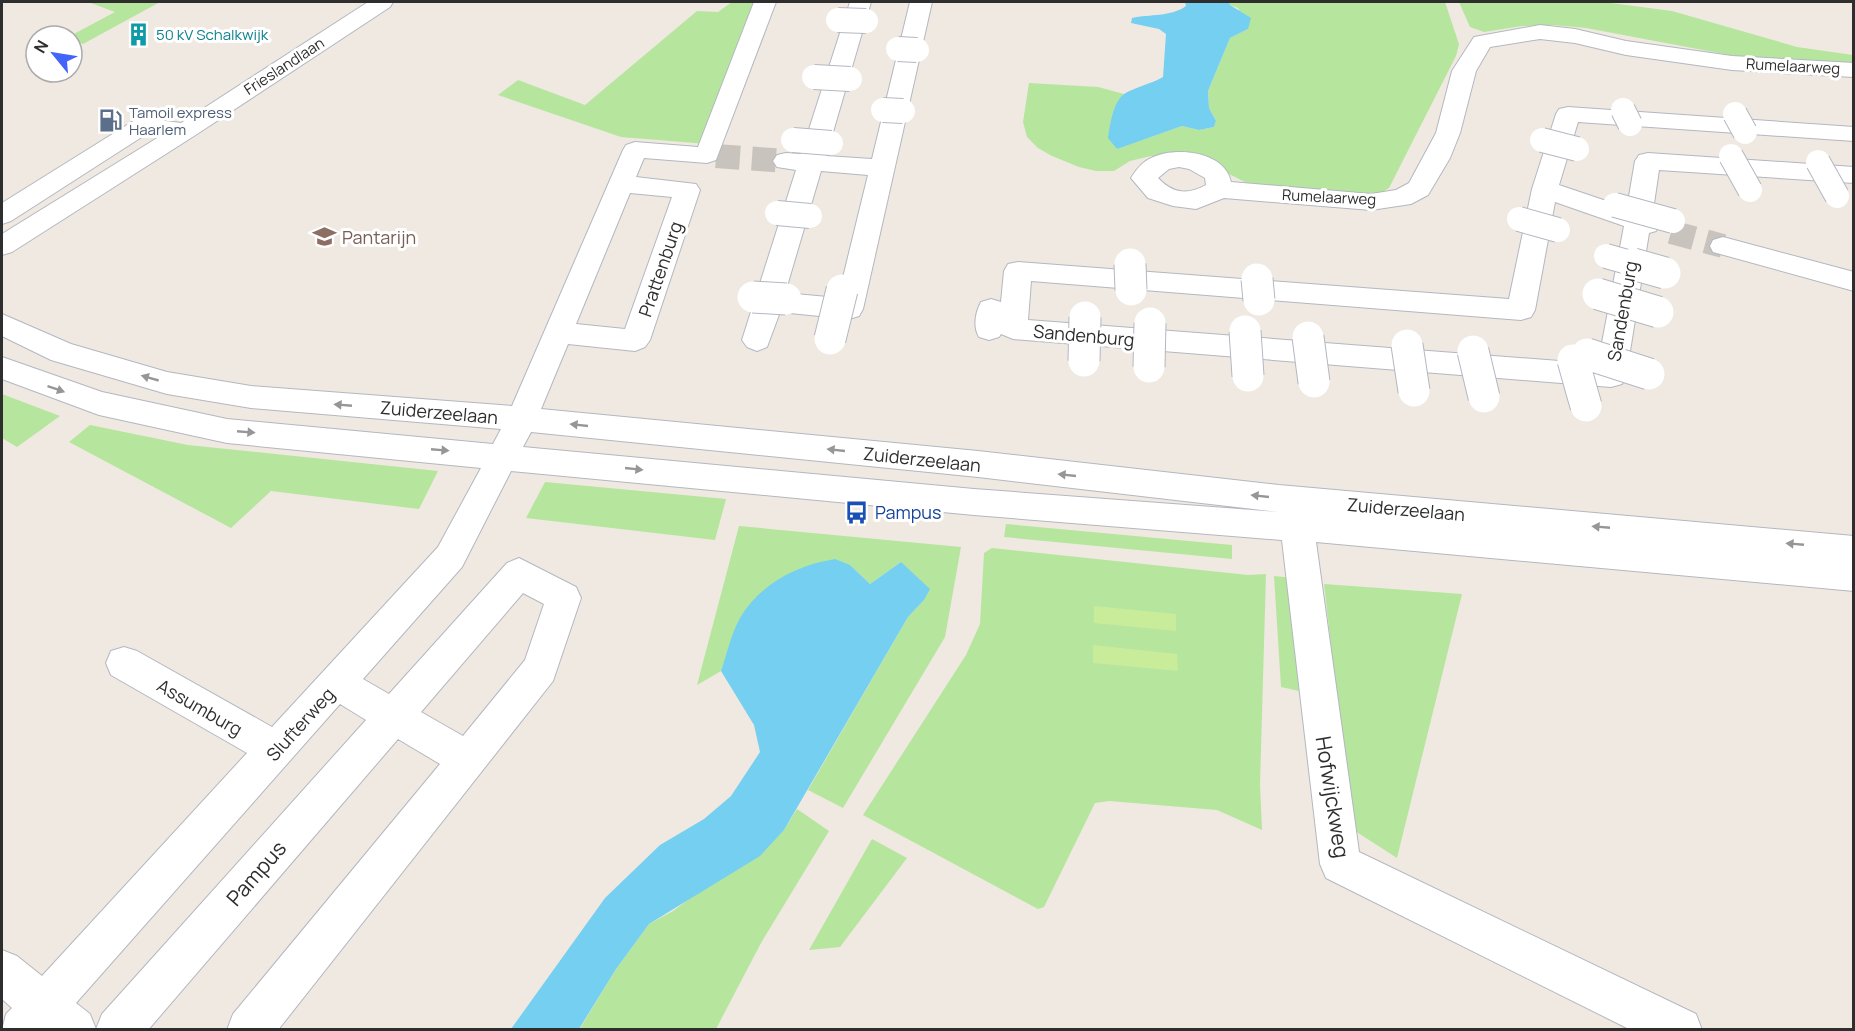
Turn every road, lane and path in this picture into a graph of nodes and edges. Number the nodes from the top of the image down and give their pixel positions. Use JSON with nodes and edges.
{"nodes":[{"id":1,"x":382,"y":2,"type":"edge"},
{"id":2,"x":765,"y":2,"type":"edge"},
{"id":3,"x":921,"y":2,"type":"edge"},
{"id":4,"x":863,"y":11,"type":"edge"},
{"id":5,"x":838,"y":20,"type":"dead end"},
{"id":6,"x":1854,"y":70,"type":"edge"},
{"id":7,"x":814,"y":77,"type":"dead end"},
{"id":8,"x":850,"y":79,"type":"dead end"},
{"id":9,"x":1854,"y":134,"type":"edge"},
{"id":10,"x":1542,"y":140,"type":"dead end"},
{"id":11,"x":831,"y":143,"type":"dead end"},
{"id":12,"x":1577,"y":149,"type":"dead end"},
{"id":13,"x":1731,"y":156,"type":"dead end"},
{"id":14,"x":1818,"y":162,"type":"dead end"},
{"id":15,"x":812,"y":163,"type":"junction"},
{"id":16,"x":881,"y":168,"type":"junction"},
{"id":17,"x":620,"y":184,"type":"junction"},
{"id":18,"x":1845,"y":186,"type":"edge"},
{"id":19,"x":1220,"y":189,"type":"dead end"},
{"id":20,"x":1545,"y":189,"type":"junction"},
{"id":21,"x":1750,"y":190,"type":"dead end"},
{"id":22,"x":1615,"y":205,"type":"dead end"},
{"id":23,"x":777,"y":213,"type":"dead end"},
{"id":24,"x":810,"y":216,"type":"dead end"},
{"id":25,"x":1520,"y":219,"type":"dead end"},
{"id":26,"x":1637,"y":222,"type":"junction"},
{"id":27,"x":5,"y":230,"type":"edge"},
{"id":28,"x":1558,"y":230,"type":"dead end"},
{"id":29,"x":1724,"y":246,"type":"tunnel mouth"},
{"id":30,"x":1605,"y":256,"type":"dead end"},
{"id":31,"x":1665,"y":273,"type":"dead end"},
{"id":32,"x":1854,"y":282,"type":"edge"},
{"id":33,"x":842,"y":290,"type":"dead end"},
{"id":34,"x":1598,"y":294,"type":"dead end"},
{"id":35,"x":769,"y":299,"type":"junction"},
{"id":36,"x":1658,"y":312,"type":"dead end"},
{"id":37,"x":1085,"y":317,"type":"dead end"},
{"id":38,"x":1150,"y":323,"type":"dead end"},
{"id":39,"x":2,"y":324,"type":"edge"},
{"id":40,"x":1245,"y":331,"type":"dead end"},
{"id":41,"x":559,"y":333,"type":"junction"},
{"id":42,"x":1308,"y":337,"type":"dead end"},
{"id":43,"x":830,"y":339,"type":"dead end"},
{"id":44,"x":757,"y":340,"type":"dead end"},
{"id":45,"x":1407,"y":345,"type":"dead end"},
{"id":46,"x":1473,"y":351,"type":"dead end"},
{"id":47,"x":1084,"y":362,"type":"dead end"},
{"id":48,"x":2,"y":368,"type":"edge"},
{"id":49,"x":1149,"y":368,"type":"dead end"},
{"id":50,"x":1649,"y":374,"type":"dead end"},
{"id":51,"x":1248,"y":376,"type":"dead end"},
{"id":52,"x":1314,"y":382,"type":"dead end"},
{"id":53,"x":1414,"y":391,"type":"dead end"},
{"id":54,"x":1484,"y":397,"type":"dead end"},
{"id":55,"x":1586,"y":406,"type":"dead end"},
{"id":56,"x":522,"y":419,"type":"junction"},
{"id":57,"x":502,"y":456,"type":"junction"},
{"id":58,"x":1296,"y":513,"type":"junction"},
{"id":59,"x":1854,"y":550,"type":"edge"},
{"id":60,"x":1854,"y":576,"type":"edge"},
{"id":61,"x":124,"y":663,"type":"dead end"},
{"id":62,"x":337,"y":683,"type":"junction"},
{"id":63,"x":393,"y":716,"type":"junction"},
{"id":64,"x":277,"y":750,"type":"junction"},
{"id":65,"x":467,"y":759,"type":"junction"},
{"id":66,"x":2,"y":971,"type":"edge"},
{"id":67,"x":47,"y":1021,"type":"edge"},
{"id":68,"x":118,"y":1029,"type":"edge"},
{"id":69,"x":249,"y":1029,"type":"edge"},
{"id":70,"x":1680,"y":1029,"type":"edge"}],
"edges":[{"from":1,"to":27,"type":"street","name":"Frieslandlaan"},
{"from":2,"to":17,"type":"street"},
{"from":3,"to":16,"type":"street"},
{"from":4,"to":5,"type":"street","bridge":true},
{"from":4,"to":15,"type":"street"},
{"from":6,"to":19,"type":"street","name":"Rumelaarweg"},
{"from":7,"to":8,"type":"street","bridge":true},
{"from":9,"to":20,"type":"street","name":"Sandenburg"},
{"from":10,"to":12,"type":"street","bridge":true},
{"from":11,"to":15,"type":"street","bridge":true},
{"from":13,"to":21,"type":"street","bridge":true},
{"from":14,"to":18,"type":"street","bridge":true},
{"from":15,"to":16,"type":"street"},
{"from":15,"to":35,"type":"street"},
{"from":16,"to":35,"type":"street"},
{"from":17,"to":41,"type":"street"},
{"from":17,"to":41,"type":"street","name":"Prattenburg"},
{"from":18,"to":26,"type":"street","name":"Sandenburg"},
{"from":20,"to":26,"type":"street"},
{"from":20,"to":26,"type":"street","name":"Sandenburg"},
{"from":22,"to":26,"type":"street","bridge":true},
{"from":23,"to":24,"type":"street","bridge":true},
{"from":25,"to":28,"type":"street","bridge":true},
{"from":29,"to":32,"type":"street"},
{"from":30,"to":31,"type":"street","bridge":true},
{"from":33,"to":43,"type":"street","bridge":true},
{"from":34,"to":36,"type":"street","bridge":true},
{"from":35,"to":44,"type":"street"},
{"from":37,"to":47,"type":"street","bridge":true},
{"from":38,"to":49,"type":"street","bridge":true},
{"from":56,"to":39,"type":"street","name":"Zuiderzeelaan","one_way":true},
{"from":40,"to":51,"type":"street","bridge":true},
{"from":41,"to":56,"type":"street"},
{"from":42,"to":52,"type":"street","bridge":true},
{"from":45,"to":53,"type":"street","bridge":true},
{"from":46,"to":54,"type":"street","bridge":true},
{"from":48,"to":57,"type":"street","name":"Zuiderzeelaan","one_way":true},
{"from":50,"to":55,"type":"street","bridge":true},
{"from":56,"to":57,"type":"street","name":"Slufterweg"},
{"from":58,"to":56,"type":"street","name":"Zuiderzeelaan","one_way":true},
{"from":57,"to":58,"type":"street","name":"Zuiderzeelaan","one_way":true},
{"from":57,"to":62,"type":"street","name":"Slufterweg"},
{"from":59,"to":58,"type":"street","name":"Zuiderzeelaan","one_way":true},
{"from":58,"to":60,"type":"street","name":"Zuiderzeelaan"},
{"from":58,"to":70,"type":"street","name":"Hofwijckweg"},
{"from":61,"to":64,"type":"street","name":"Assumburg"},
{"from":62,"to":63,"type":"street"},
{"from":62,"to":64,"type":"street","name":"Slufterweg"},
{"from":63,"to":65,"type":"street"},
{"from":63,"to":65,"type":"street","name":"Pampus"},
{"from":63,"to":68,"type":"street","name":"Pampus"},
{"from":64,"to":67,"type":"street","name":"Slufterweg"},
{"from":65,"to":69,"type":"street","name":"Pampus"},
{"from":66,"to":67,"type":"street","name":"Slufterweg"}]}
